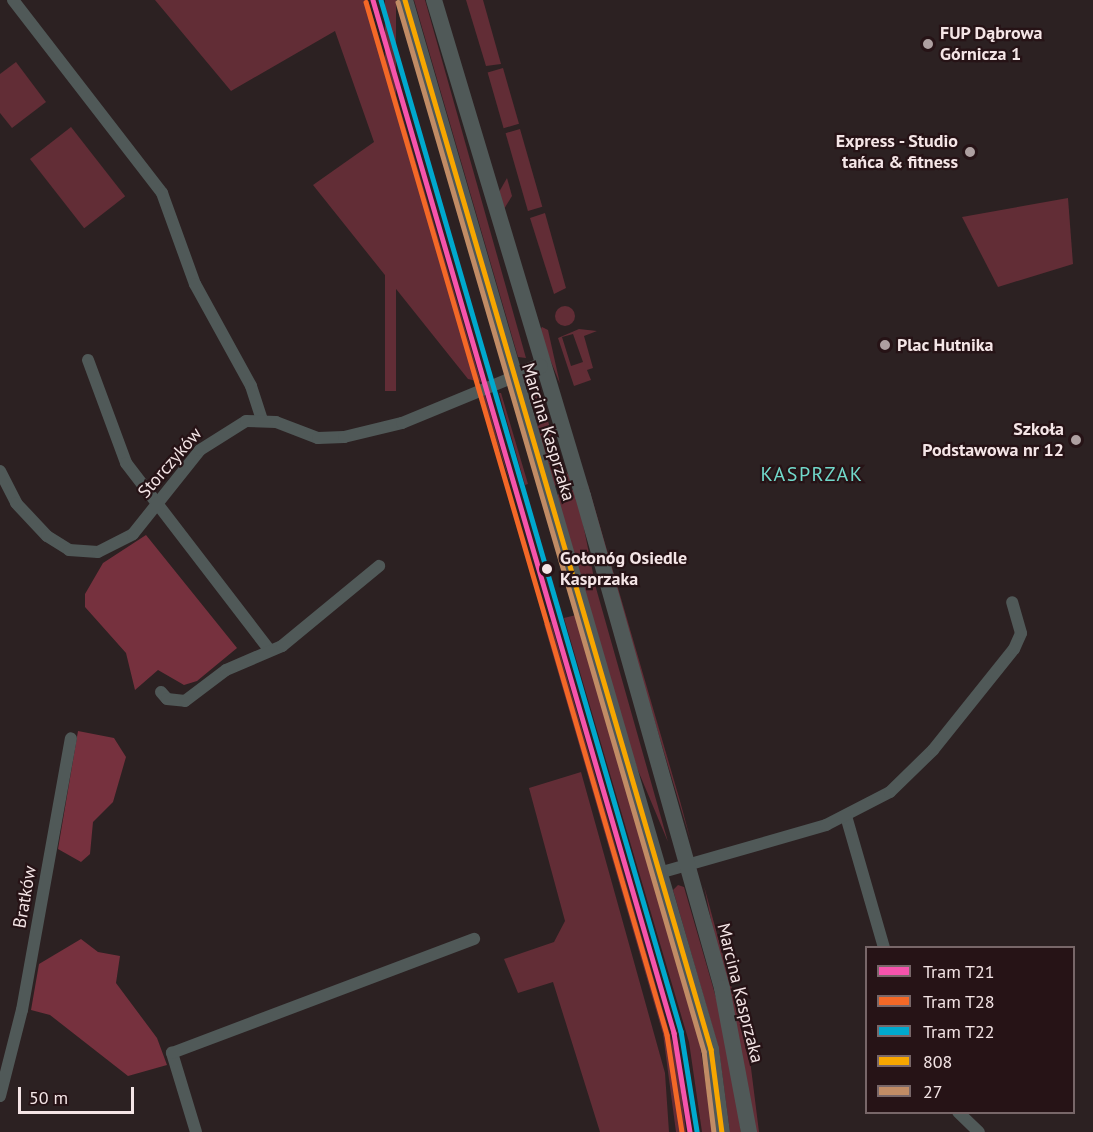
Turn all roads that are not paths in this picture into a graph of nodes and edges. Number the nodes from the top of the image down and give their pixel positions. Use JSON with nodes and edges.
{"nodes":[{"id":1,"x":13,"y":0,"type":"edge"},
{"id":2,"x":405,"y":0,"type":"edge"},
{"id":3,"x":434,"y":0,"type":"edge"},
{"id":4,"x":88,"y":360,"type":"dead end"},
{"id":5,"x":540,"y":366,"type":"junction"},
{"id":6,"x":511,"y":378,"type":"junction"},
{"id":7,"x":262,"y":420,"type":"junction"},
{"id":8,"x":0,"y":471,"type":"edge"},
{"id":9,"x":156,"y":506,"type":"junction"},
{"id":10,"x":379,"y":566,"type":"dead end"},
{"id":11,"x":1012,"y":602,"type":"dead end"},
{"id":12,"x":268,"y":648,"type":"junction"},
{"id":13,"x":160,"y":692,"type":"dead end"},
{"id":14,"x":71,"y":738,"type":"dead end"},
{"id":15,"x":846,"y":816,"type":"junction"},
{"id":16,"x":686,"y":865,"type":"junction"},
{"id":17,"x":659,"y":873,"type":"junction"},
{"id":18,"x":474,"y":939,"type":"dead end"},
{"id":19,"x":883,"y":946,"type":"edge"},
{"id":20,"x":0,"y":1096,"type":"edge"},
{"id":21,"x":959,"y":1114,"type":"edge"},
{"id":22,"x":196,"y":1132,"type":"edge"},
{"id":23,"x":722,"y":1132,"type":"edge"},
{"id":24,"x":749,"y":1132,"type":"edge"},
{"id":25,"x":979,"y":1132,"type":"edge"}],
"edges":[{"from":1,"to":7,"type":"street"},
{"from":2,"to":6,"type":"street","name":"Marcina Kasprzaka"},
{"from":3,"to":5,"type":"street","name":"Marcina Kasprzaka"},
{"from":4,"to":9,"type":"street"},
{"from":5,"to":6,"type":"street"},
{"from":5,"to":16,"type":"street","name":"Marcina Kasprzaka"},
{"from":6,"to":7,"type":"street"},
{"from":6,"to":17,"type":"street","name":"Marcina Kasprzaka"},
{"from":7,"to":9,"type":"street","name":"Storczyków"},
{"from":8,"to":9,"type":"street","name":"Storczyków"},
{"from":9,"to":12,"type":"street"},
{"from":10,"to":12,"type":"street"},
{"from":11,"to":15,"type":"street"},
{"from":12,"to":13,"type":"street"},
{"from":14,"to":20,"type":"street","name":"Bratków"},
{"from":15,"to":16,"type":"street"},
{"from":15,"to":19,"type":"street"},
{"from":16,"to":17,"type":"street"},
{"from":16,"to":24,"type":"street","name":"Marcina Kasprzaka"},
{"from":17,"to":23,"type":"street","name":"Marcina Kasprzaka"},
{"from":18,"to":22,"type":"street"},
{"from":21,"to":25,"type":"street"}]}
